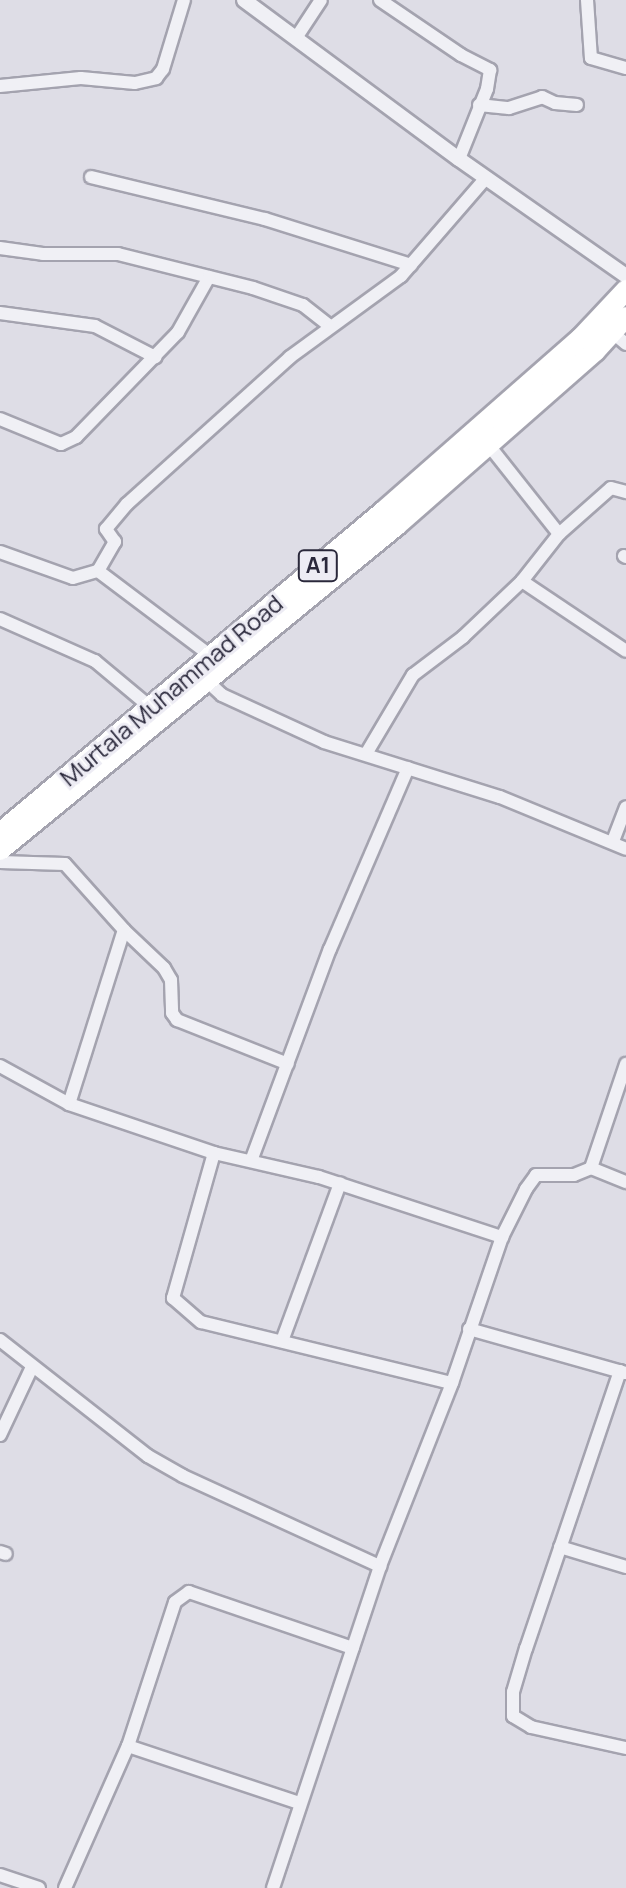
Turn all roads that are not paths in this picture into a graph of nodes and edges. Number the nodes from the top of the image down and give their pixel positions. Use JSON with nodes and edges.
{"nodes":[{"id":1,"x":184,"y":0,"type":"edge"},
{"id":2,"x":244,"y":0,"type":"edge"},
{"id":3,"x":321,"y":0,"type":"edge"},
{"id":4,"x":380,"y":0,"type":"edge"},
{"id":5,"x":587,"y":0,"type":"edge"},
{"id":6,"x":296,"y":38,"type":"junction"},
{"id":7,"x":626,"y":68,"type":"edge"},
{"id":8,"x":0,"y":86,"type":"edge"},
{"id":9,"x":479,"y":105,"type":"junction"},
{"id":10,"x":577,"y":105,"type":"dead end"},
{"id":11,"x":459,"y":159,"type":"junction"},
{"id":12,"x":91,"y":177,"type":"dead end"},
{"id":13,"x":486,"y":178,"type":"junction"},
{"id":14,"x":0,"y":248,"type":"edge"},
{"id":15,"x":411,"y":265,"type":"junction"},
{"id":16,"x":626,"y":276,"type":"edge"},
{"id":17,"x":209,"y":277,"type":"junction"},
{"id":18,"x":626,"y":290,"type":"edge"},
{"id":19,"x":0,"y":313,"type":"edge"},
{"id":20,"x":330,"y":326,"type":"junction"},
{"id":21,"x":622,"y":331,"type":"edge"},
{"id":22,"x":155,"y":357,"type":"junction"},
{"id":23,"x":0,"y":419,"type":"edge"},
{"id":24,"x":487,"y":443,"type":"junction"},
{"id":25,"x":626,"y":492,"type":"edge"},
{"id":26,"x":390,"y":518,"type":"junction"},
{"id":27,"x":559,"y":534,"type":"junction"},
{"id":28,"x":0,"y":552,"type":"edge"},
{"id":29,"x":98,"y":571,"type":"junction"},
{"id":30,"x":522,"y":581,"type":"junction"},
{"id":31,"x":281,"y":609,"type":"junction"},
{"id":32,"x":0,"y":619,"type":"edge"},
{"id":33,"x":626,"y":651,"type":"edge"},
{"id":34,"x":211,"y":656,"type":"junction"},
{"id":35,"x":208,"y":682,"type":"junction"},
{"id":36,"x":150,"y":707,"type":"junction"},
{"id":37,"x":366,"y":754,"type":"junction"},
{"id":38,"x":408,"y":768,"type":"junction"},
{"id":39,"x":626,"y":807,"type":"edge"},
{"id":40,"x":0,"y":833,"type":"edge"},
{"id":41,"x":626,"y":836,"type":"edge"},
{"id":42,"x":613,"y":841,"type":"junction"},
{"id":43,"x":626,"y":849,"type":"edge"},
{"id":44,"x":0,"y":850,"type":"edge"},
{"id":45,"x":0,"y":862,"type":"edge"},
{"id":46,"x":124,"y":930,"type":"junction"},
{"id":47,"x":288,"y":1064,"type":"junction"},
{"id":48,"x":626,"y":1064,"type":"edge"},
{"id":49,"x":0,"y":1066,"type":"edge"},
{"id":50,"x":69,"y":1104,"type":"junction"},
{"id":51,"x":214,"y":1153,"type":"junction"},
{"id":52,"x":251,"y":1161,"type":"junction"},
{"id":53,"x":591,"y":1168,"type":"junction"},
{"id":54,"x":626,"y":1182,"type":"edge"},
{"id":55,"x":340,"y":1183,"type":"junction"},
{"id":56,"x":502,"y":1237,"type":"junction"},
{"id":57,"x":469,"y":1329,"type":"junction"},
{"id":58,"x":0,"y":1340,"type":"edge"},
{"id":59,"x":282,"y":1341,"type":"junction"},
{"id":60,"x":32,"y":1367,"type":"junction"},
{"id":61,"x":623,"y":1372,"type":"edge"},
{"id":62,"x":452,"y":1383,"type":"junction"},
{"id":63,"x":0,"y":1435,"type":"edge"},
{"id":64,"x":560,"y":1547,"type":"junction"},
{"id":65,"x":380,"y":1566,"type":"junction"},
{"id":66,"x":626,"y":1567,"type":"edge"},
{"id":67,"x":353,"y":1648,"type":"junction"},
{"id":68,"x":128,"y":1746,"type":"junction"},
{"id":69,"x":626,"y":1748,"type":"edge"},
{"id":70,"x":299,"y":1803,"type":"junction"},
{"id":71,"x":0,"y":1875,"type":"edge"},
{"id":72,"x":39,"y":1888,"type":"edge"},
{"id":73,"x":65,"y":1888,"type":"edge"},
{"id":74,"x":273,"y":1888,"type":"edge"}],
"edges":[{"from":1,"to":8,"type":"street"},
{"from":2,"to":6,"type":"street"},
{"from":3,"to":6,"type":"street"},
{"from":4,"to":9,"type":"street"},
{"from":5,"to":7,"type":"street"},
{"from":6,"to":11,"type":"street"},
{"from":9,"to":10,"type":"street"},
{"from":9,"to":11,"type":"street"},
{"from":11,"to":13,"type":"street"},
{"from":12,"to":15,"type":"street"},
{"from":13,"to":15,"type":"street"},
{"from":13,"to":16,"type":"street"},
{"from":14,"to":17,"type":"street"},
{"from":15,"to":20,"type":"street"},
{"from":17,"to":20,"type":"street"},
{"from":17,"to":22,"type":"street"},
{"from":18,"to":26,"type":"highway","name":"Murtala Muhammad Road","number":"A1"},
{"from":19,"to":22,"type":"street"},
{"from":20,"to":29,"type":"street"},
{"from":21,"to":24,"type":"highway","name":"Murtala Muhammad Road","number":"A1"},
{"from":22,"to":23,"type":"street"},
{"from":24,"to":26,"type":"highway","name":"Murtala Muhammad Road","number":"A1"},
{"from":24,"to":27,"type":"street"},
{"from":25,"to":27,"type":"street"},
{"from":26,"to":31,"type":"highway","name":"Murtala Muhammad Road","number":"A1"},
{"from":27,"to":30,"type":"street"},
{"from":28,"to":29,"type":"street"},
{"from":29,"to":34,"type":"street"},
{"from":30,"to":33,"type":"street"},
{"from":30,"to":37,"type":"street"},
{"from":31,"to":34,"type":"highway","name":"Murtala Muhammad Road","number":"A1"},
{"from":31,"to":35,"type":"highway","name":"Murtala Muhammad Road","number":"A1"},
{"from":32,"to":36,"type":"street"},
{"from":34,"to":36,"type":"highway","name":"Murtala Muhammad Road","number":"A1"},
{"from":35,"to":37,"type":"street"},
{"from":35,"to":44,"type":"highway","name":"Murtala Muhammad Road","number":"A1"},
{"from":36,"to":40,"type":"highway","name":"Murtala Muhammad Road","number":"A1"},
{"from":37,"to":38,"type":"street"},
{"from":38,"to":42,"type":"street"},
{"from":38,"to":47,"type":"street"},
{"from":39,"to":42,"type":"street"},
{"from":41,"to":42,"type":"street"},
{"from":42,"to":43,"type":"street"},
{"from":45,"to":46,"type":"street"},
{"from":46,"to":47,"type":"street"},
{"from":46,"to":50,"type":"street"},
{"from":47,"to":52,"type":"street"},
{"from":48,"to":53,"type":"street"},
{"from":49,"to":50,"type":"street"},
{"from":50,"to":51,"type":"street"},
{"from":51,"to":52,"type":"street"},
{"from":51,"to":59,"type":"street"},
{"from":52,"to":55,"type":"street"},
{"from":53,"to":54,"type":"street"},
{"from":53,"to":56,"type":"street"},
{"from":55,"to":56,"type":"street"},
{"from":55,"to":59,"type":"street"},
{"from":56,"to":57,"type":"street"},
{"from":57,"to":61,"type":"street"},
{"from":57,"to":62,"type":"street"},
{"from":58,"to":60,"type":"street"},
{"from":59,"to":62,"type":"street"},
{"from":60,"to":63,"type":"street"},
{"from":60,"to":65,"type":"street"},
{"from":61,"to":64,"type":"street"},
{"from":62,"to":65,"type":"street"},
{"from":64,"to":66,"type":"street"},
{"from":64,"to":69,"type":"street"},
{"from":65,"to":67,"type":"street"},
{"from":67,"to":68,"type":"street"},
{"from":67,"to":70,"type":"street"},
{"from":68,"to":70,"type":"street"},
{"from":68,"to":73,"type":"street"},
{"from":70,"to":74,"type":"street"},
{"from":71,"to":72,"type":"street"}]}
